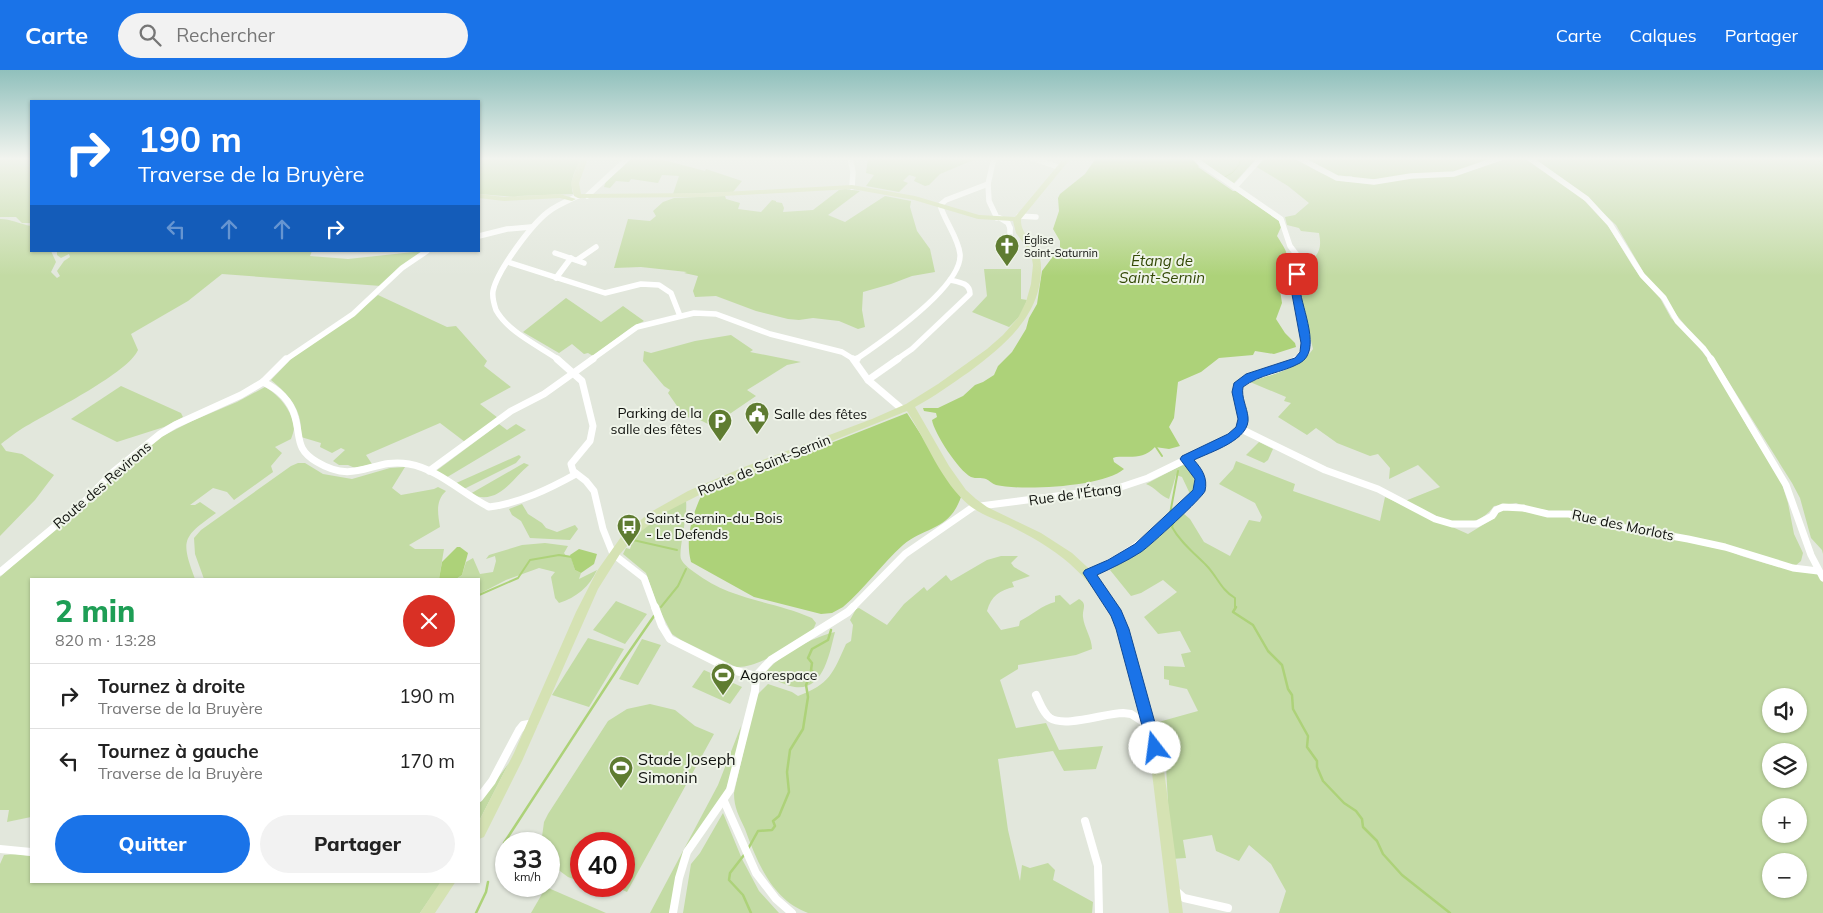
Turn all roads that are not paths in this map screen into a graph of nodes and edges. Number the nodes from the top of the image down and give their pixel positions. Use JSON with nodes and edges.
{"nodes":[{"id":1,"x":490,"y":197,"type":"edge"},
{"id":2,"x":535,"y":197,"type":"edge"},
{"id":3,"x":570,"y":197,"type":"edge"},
{"id":4,"x":579,"y":197,"type":"edge"},
{"id":5,"x":913,"y":197,"type":"edge"},
{"id":6,"x":953,"y":197,"type":"edge"},
{"id":7,"x":989,"y":197,"type":"edge"},
{"id":8,"x":1034,"y":197,"type":"edge"},
{"id":9,"x":1250,"y":197,"type":"edge"},
{"id":10,"x":1583,"y":197,"type":"edge"},
{"id":11,"x":575,"y":198,"type":"junction"},
{"id":12,"x":940,"y":205,"type":"junction"},
{"id":13,"x":1036,"y":217,"type":"dead end"},
{"id":14,"x":998,"y":218,"type":"junction"},
{"id":15,"x":1014,"y":222,"type":"junction"},
{"id":16,"x":531,"y":226,"type":"junction"},
{"id":17,"x":480,"y":236,"type":"edge"},
{"id":18,"x":1010,"y":236,"type":"dead end"},
{"id":19,"x":596,"y":247,"type":"dead end"},
{"id":20,"x":426,"y":252,"type":"edge"},
{"id":21,"x":555,"y":253,"type":"dead end"},
{"id":22,"x":574,"y":259,"type":"junction"},
{"id":23,"x":508,"y":262,"type":"junction"},
{"id":24,"x":584,"y":263,"type":"dead end"},
{"id":25,"x":556,"y":278,"type":"junction"},
{"id":26,"x":950,"y":280,"type":"junction"},
{"id":27,"x":680,"y":316,"type":"junction"},
{"id":28,"x":855,"y":360,"type":"junction"},
{"id":29,"x":575,"y":373,"type":"junction"},
{"id":30,"x":868,"y":380,"type":"junction"},
{"id":31,"x":264,"y":382,"type":"junction"},
{"id":32,"x":906,"y":408,"type":"junction"},
{"id":33,"x":1241,"y":429,"type":"junction"},
{"id":34,"x":1186,"y":459,"type":"junction"},
{"id":35,"x":429,"y":471,"type":"junction"},
{"id":36,"x":576,"y":474,"type":"junction"},
{"id":37,"x":977,"y":506,"type":"junction"},
{"id":38,"x":613,"y":554,"type":"junction"},
{"id":39,"x":1818,"y":571,"type":"junction"},
{"id":40,"x":0,"y":572,"type":"edge"},
{"id":41,"x":1089,"y":573,"type":"junction"},
{"id":42,"x":1823,"y":578,"type":"edge"},
{"id":43,"x":756,"y":676,"type":"junction"},
{"id":44,"x":1036,"y":695,"type":"dead end"},
{"id":45,"x":534,"y":723,"type":"junction"},
{"id":46,"x":1149,"y":726,"type":"junction"},
{"id":47,"x":480,"y":797,"type":"edge"},
{"id":48,"x":724,"y":801,"type":"junction"},
{"id":49,"x":1085,"y":821,"type":"dead end"},
{"id":50,"x":480,"y":831,"type":"edge"},
{"id":51,"x":0,"y":849,"type":"edge"},
{"id":52,"x":30,"y":852,"type":"edge"},
{"id":53,"x":448,"y":883,"type":"edge"},
{"id":54,"x":1172,"y":885,"type":"junction"},
{"id":55,"x":1228,"y":908,"type":"dead end"},
{"id":56,"x":427,"y":913,"type":"edge"},
{"id":57,"x":673,"y":913,"type":"edge"},
{"id":58,"x":792,"y":913,"type":"edge"},
{"id":59,"x":1099,"y":913,"type":"edge"},
{"id":60,"x":1176,"y":913,"type":"edge"}],
"edges":[{"from":1,"to":2,"type":"street"},
{"from":3,"to":11,"type":"street"},
{"from":4,"to":11,"type":"street"},
{"from":5,"to":12,"type":"street"},
{"from":6,"to":12,"type":"street"},
{"from":7,"to":14,"type":"street"},
{"from":8,"to":15,"type":"street"},
{"from":9,"to":33,"type":"street"},
{"from":10,"to":39,"type":"street"},
{"from":11,"to":16,"type":"street"},
{"from":12,"to":14,"type":"street"},
{"from":12,"to":26,"type":"street"},
{"from":13,"to":15,"type":"street"},
{"from":14,"to":15,"type":"street"},
{"from":15,"to":18,"type":"street"},
{"from":15,"to":32,"type":"street","name":"Route de Saint-Sernin"},
{"from":16,"to":17,"type":"street"},
{"from":16,"to":23,"type":"street"},
{"from":19,"to":22,"type":"street"},
{"from":20,"to":31,"type":"street","name":"Route des Revirons"},
{"from":21,"to":22,"type":"street"},
{"from":22,"to":24,"type":"street"},
{"from":22,"to":25,"type":"street"},
{"from":23,"to":25,"type":"street"},
{"from":23,"to":29,"type":"street"},
{"from":25,"to":27,"type":"street"},
{"from":26,"to":28,"type":"street"},
{"from":26,"to":30,"type":"street"},
{"from":27,"to":28,"type":"street"},
{"from":27,"to":29,"type":"street"},
{"from":28,"to":30,"type":"street"},
{"from":29,"to":35,"type":"street"},
{"from":29,"to":36,"type":"street"},
{"from":30,"to":32,"type":"street"},
{"from":31,"to":35,"type":"street"},
{"from":31,"to":40,"type":"street","name":"Route des Revirons"},
{"from":32,"to":37,"type":"street"},
{"from":32,"to":38,"type":"street","name":"Route de Saint-Sernin"},
{"from":33,"to":34,"type":"street","name":"Rue de l'Étang"},
{"from":33,"to":39,"type":"street","name":"Rue des Morlots"},
{"from":34,"to":37,"type":"street","name":"Rue de l'Étang"},
{"from":34,"to":41,"type":"street"},
{"from":35,"to":36,"type":"street"},
{"from":36,"to":38,"type":"street"},
{"from":37,"to":41,"type":"street"},
{"from":37,"to":43,"type":"street"},
{"from":38,"to":43,"type":"street"},
{"from":38,"to":45,"type":"street","name":"Route de Saint-Sernin"},
{"from":39,"to":42,"type":"street"},
{"from":41,"to":46,"type":"street"},
{"from":43,"to":48,"type":"street"},
{"from":44,"to":46,"type":"street"},
{"from":45,"to":47,"type":"street"},
{"from":45,"to":50,"type":"street","name":"Route de Saint-Sernin"},
{"from":46,"to":54,"type":"street"},
{"from":48,"to":57,"type":"street"},
{"from":48,"to":58,"type":"street"},
{"from":49,"to":59,"type":"street"},
{"from":51,"to":52,"type":"street"},
{"from":53,"to":56,"type":"street"},
{"from":54,"to":55,"type":"street"},
{"from":54,"to":60,"type":"street"}]}
